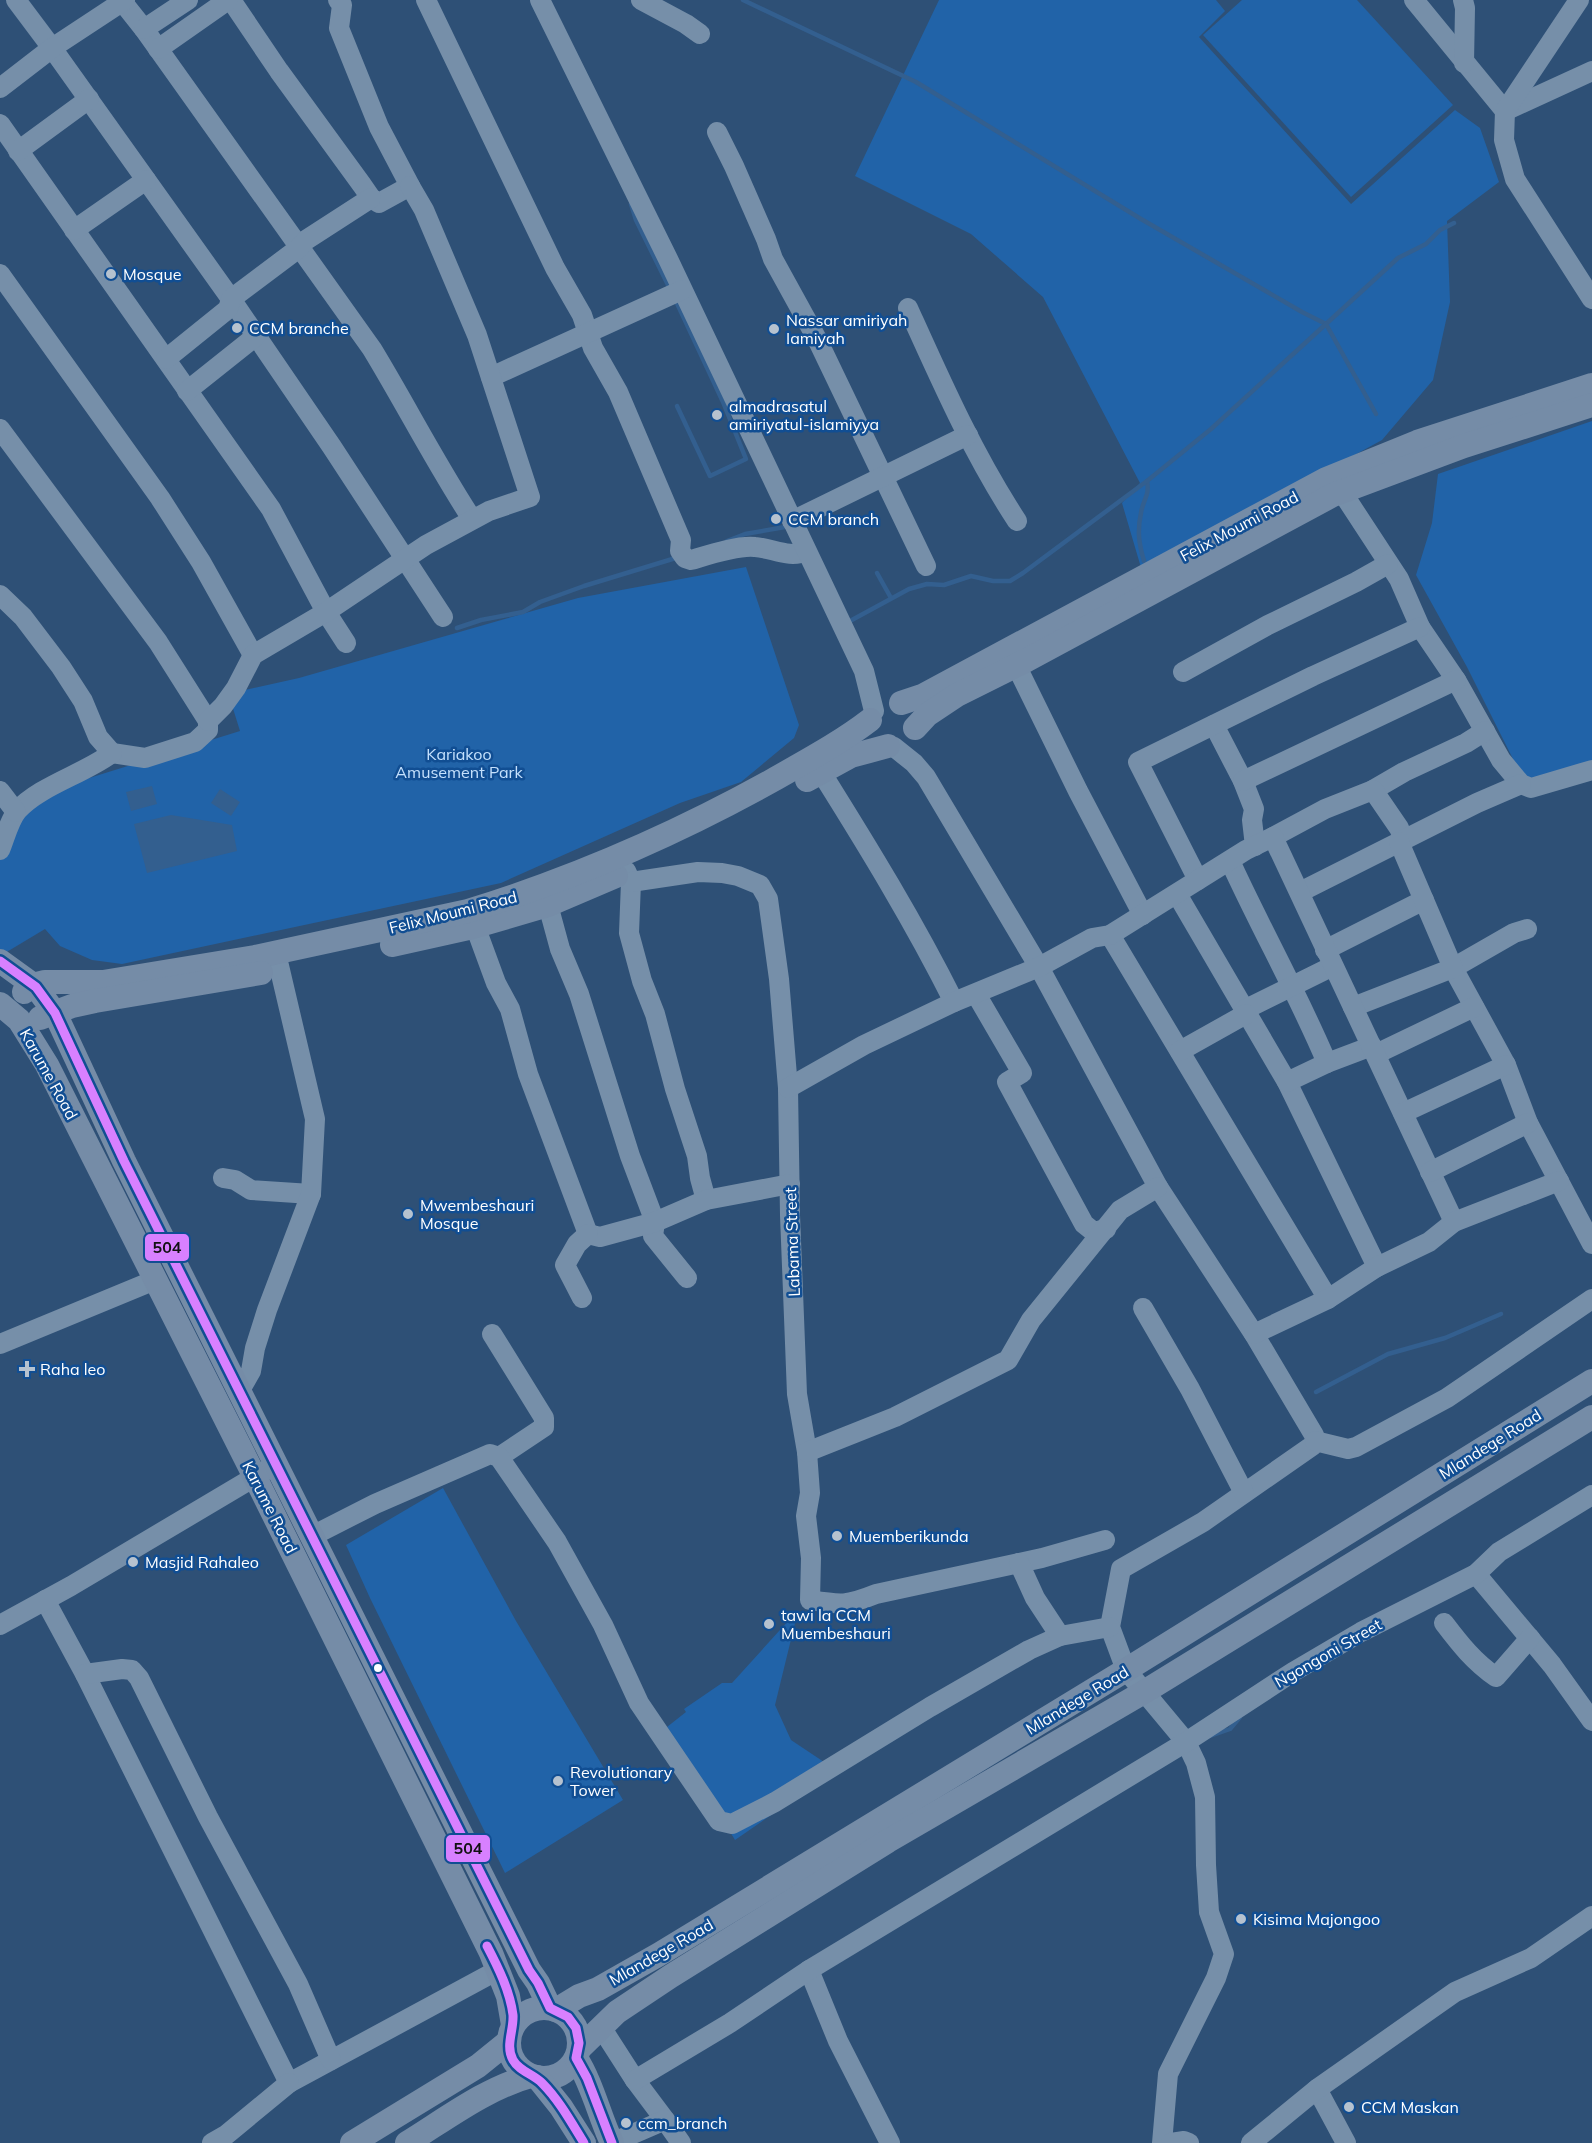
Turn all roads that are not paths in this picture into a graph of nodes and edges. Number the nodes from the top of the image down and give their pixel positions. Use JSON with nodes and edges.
{"nodes":[{"id":1,"x":16,"y":0,"type":"edge"},
{"id":2,"x":188,"y":0,"type":"edge"},
{"id":3,"x":229,"y":0,"type":"edge"},
{"id":4,"x":338,"y":0,"type":"edge"},
{"id":5,"x":426,"y":0,"type":"edge"},
{"id":6,"x":540,"y":0,"type":"edge"},
{"id":7,"x":641,"y":0,"type":"edge"},
{"id":8,"x":1414,"y":0,"type":"edge"},
{"id":9,"x":1463,"y":0,"type":"edge"},
{"id":10,"x":1579,"y":0,"type":"edge"},
{"id":11,"x":123,"y":1,"type":"edge"},
{"id":12,"x":144,"y":29,"type":"junction"},
{"id":13,"x":700,"y":34,"type":"dead end"},
{"id":14,"x":52,"y":48,"type":"junction"},
{"id":15,"x":158,"y":50,"type":"junction"},
{"id":16,"x":1464,"y":63,"type":"junction"},
{"id":17,"x":1590,"y":73,"type":"edge"},
{"id":18,"x":0,"y":88,"type":"edge"},
{"id":19,"x":89,"y":99,"type":"junction"},
{"id":20,"x":1505,"y":111,"type":"junction"},
{"id":21,"x":0,"y":124,"type":"edge"},
{"id":22,"x":717,"y":132,"type":"dead end"},
{"id":23,"x":18,"y":151,"type":"junction"},
{"id":24,"x":146,"y":180,"type":"junction"},
{"id":25,"x":410,"y":186,"type":"junction"},
{"id":26,"x":371,"y":198,"type":"junction"},
{"id":27,"x":75,"y":230,"type":"junction"},
{"id":28,"x":299,"y":248,"type":"junction"},
{"id":29,"x":0,"y":274,"type":"edge"},
{"id":30,"x":682,"y":290,"type":"junction"},
{"id":31,"x":231,"y":299,"type":"junction"},
{"id":32,"x":1592,"y":299,"type":"edge"},
{"id":33,"x":908,"y":308,"type":"dead end"},
{"id":34,"x":587,"y":332,"type":"junction"},
{"id":35,"x":256,"y":336,"type":"junction"},
{"id":36,"x":166,"y":359,"type":"junction"},
{"id":37,"x":491,"y":377,"type":"junction"},
{"id":38,"x":1592,"y":385,"type":"edge"},
{"id":39,"x":187,"y":391,"type":"junction"},
{"id":40,"x":1592,"y":405,"type":"edge"},
{"id":41,"x":0,"y":429,"type":"edge"},
{"id":42,"x":968,"y":435,"type":"junction"},
{"id":43,"x":884,"y":476,"type":"junction"},
{"id":44,"x":1338,"y":484,"type":"junction"},
{"id":45,"x":472,"y":519,"type":"junction"},
{"id":46,"x":792,"y":521,"type":"junction"},
{"id":47,"x":1017,"y":522,"type":"dead end"},
{"id":48,"x":806,"y":551,"type":"junction"},
{"id":49,"x":405,"y":559,"type":"junction"},
{"id":50,"x":1388,"y":564,"type":"junction"},
{"id":51,"x":926,"y":566,"type":"dead end"},
{"id":52,"x":0,"y":595,"type":"edge"},
{"id":53,"x":326,"y":612,"type":"junction"},
{"id":54,"x":443,"y":617,"type":"dead end"},
{"id":55,"x":1077,"y":623,"type":"junction"},
{"id":56,"x":1420,"y":627,"type":"junction"},
{"id":57,"x":346,"y":643,"type":"dead end"},
{"id":58,"x":253,"y":655,"type":"junction"},
{"id":59,"x":1016,"y":665,"type":"junction"},
{"id":60,"x":1183,"y":672,"type":"dead end"},
{"id":61,"x":1456,"y":680,"type":"junction"},
{"id":62,"x":884,"y":709,"type":"junction"},
{"id":63,"x":208,"y":721,"type":"junction"},
{"id":64,"x":1214,"y":725,"type":"junction"},
{"id":65,"x":1485,"y":731,"type":"junction"},
{"id":66,"x":903,"y":739,"type":"junction"},
{"id":67,"x":112,"y":753,"type":"junction"},
{"id":68,"x":1592,"y":770,"type":"edge"},
{"id":69,"x":821,"y":772,"type":"junction"},
{"id":70,"x":1243,"y":781,"type":"junction"},
{"id":71,"x":1521,"y":784,"type":"junction"},
{"id":72,"x":1373,"y":790,"type":"junction"},
{"id":73,"x":0,"y":791,"type":"edge"},
{"id":74,"x":16,"y":812,"type":"junction"},
{"id":75,"x":1273,"y":837,"type":"junction"},
{"id":76,"x":1402,"y":841,"type":"junction"},
{"id":77,"x":1255,"y":846,"type":"junction"},
{"id":78,"x":0,"y":849,"type":"edge"},
{"id":79,"x":1230,"y":861,"type":"junction"},
{"id":80,"x":629,"y":877,"type":"junction"},
{"id":81,"x":1198,"y":880,"type":"junction"},
{"id":82,"x":1300,"y":892,"type":"junction"},
{"id":83,"x":1178,"y":894,"type":"junction"},
{"id":84,"x":1424,"y":900,"type":"junction"},
{"id":85,"x":532,"y":903,"type":"junction"},
{"id":86,"x":1143,"y":915,"type":"junction"},
{"id":87,"x":481,"y":925,"type":"junction"},
{"id":88,"x":1527,"y":929,"type":"dead end"},
{"id":89,"x":1110,"y":935,"type":"junction"},
{"id":90,"x":1329,"y":958,"type":"junction"},
{"id":91,"x":0,"y":961,"type":"edge"},
{"id":92,"x":278,"y":961,"type":"junction"},
{"id":93,"x":1039,"y":967,"type":"junction"},
{"id":94,"x":1453,"y":968,"type":"junction"},
{"id":95,"x":33,"y":985,"type":"junction"},
{"id":96,"x":1292,"y":987,"type":"junction"},
{"id":97,"x":976,"y":994,"type":"junction"},
{"id":98,"x":954,"y":1002,"type":"junction"},
{"id":99,"x":1353,"y":1007,"type":"junction"},
{"id":100,"x":1474,"y":1007,"type":"junction"},
{"id":101,"x":10,"y":1012,"type":"edge"},
{"id":102,"x":55,"y":1012,"type":"junction"},
{"id":103,"x":1245,"y":1012,"type":"junction"},
{"id":104,"x":1374,"y":1050,"type":"junction"},
{"id":105,"x":1180,"y":1051,"type":"junction"},
{"id":106,"x":1327,"y":1064,"type":"junction"},
{"id":107,"x":1506,"y":1065,"type":"junction"},
{"id":108,"x":1287,"y":1082,"type":"junction"},
{"id":109,"x":788,"y":1088,"type":"junction"},
{"id":110,"x":1403,"y":1113,"type":"junction"},
{"id":111,"x":1528,"y":1123,"type":"junction"},
{"id":112,"x":1430,"y":1172,"type":"junction"},
{"id":113,"x":223,"y":1178,"type":"dead end"},
{"id":114,"x":1559,"y":1181,"type":"junction"},
{"id":115,"x":790,"y":1184,"type":"junction"},
{"id":116,"x":1158,"y":1187,"type":"junction"},
{"id":117,"x":311,"y":1194,"type":"junction"},
{"id":118,"x":706,"y":1200,"type":"junction"},
{"id":119,"x":655,"y":1222,"type":"junction"},
{"id":120,"x":1454,"y":1222,"type":"junction"},
{"id":121,"x":1106,"y":1229,"type":"junction"},
{"id":122,"x":588,"y":1234,"type":"junction"},
{"id":123,"x":1592,"y":1244,"type":"edge"},
{"id":124,"x":1377,"y":1267,"type":"junction"},
{"id":125,"x":687,"y":1278,"type":"dead end"},
{"id":126,"x":155,"y":1280,"type":"junction"},
{"id":127,"x":582,"y":1298,"type":"dead end"},
{"id":128,"x":1328,"y":1299,"type":"junction"},
{"id":129,"x":1592,"y":1299,"type":"edge"},
{"id":130,"x":1143,"y":1308,"type":"dead end"},
{"id":131,"x":492,"y":1334,"type":"dead end"},
{"id":132,"x":1254,"y":1334,"type":"junction"},
{"id":133,"x":0,"y":1344,"type":"edge"},
{"id":134,"x":1592,"y":1382,"type":"edge"},
{"id":135,"x":239,"y":1392,"type":"junction"},
{"id":136,"x":1592,"y":1417,"type":"edge"},
{"id":137,"x":1497,"y":1440,"type":"junction"},
{"id":138,"x":1315,"y":1441,"type":"junction"},
{"id":139,"x":807,"y":1452,"type":"junction"},
{"id":140,"x":499,"y":1457,"type":"junction"},
{"id":141,"x":1515,"y":1465,"type":"junction"},
{"id":142,"x":265,"y":1471,"type":"junction"},
{"id":143,"x":1244,"y":1493,"type":"junction"},
{"id":144,"x":1592,"y":1495,"type":"edge"},
{"id":145,"x":312,"y":1536,"type":"junction"},
{"id":146,"x":1105,"y":1540,"type":"dead end"},
{"id":147,"x":1318,"y":1551,"type":"junction"},
{"id":148,"x":1019,"y":1563,"type":"junction"},
{"id":149,"x":1476,"y":1574,"type":"junction"},
{"id":150,"x":1334,"y":1575,"type":"junction"},
{"id":151,"x":45,"y":1600,"type":"junction"},
{"id":152,"x":1444,"y":1623,"type":"dead end"},
{"id":153,"x":0,"y":1625,"type":"edge"},
{"id":154,"x":1110,"y":1627,"type":"junction"},
{"id":155,"x":1060,"y":1636,"type":"junction"},
{"id":156,"x":1530,"y":1638,"type":"junction"},
{"id":157,"x":1126,"y":1670,"type":"junction"},
{"id":158,"x":85,"y":1674,"type":"junction"},
{"id":159,"x":1144,"y":1692,"type":"junction"},
{"id":160,"x":1592,"y":1721,"type":"edge"},
{"id":161,"x":1186,"y":1742,"type":"junction"},
{"id":162,"x":882,"y":1832,"type":"junction"},
{"id":163,"x":1592,"y":1916,"type":"edge"},
{"id":164,"x":498,"y":1970,"type":"junction"},
{"id":165,"x":809,"y":1970,"type":"junction"},
{"id":166,"x":553,"y":2009,"type":"junction"},
{"id":167,"x":602,"y":2027,"type":"junction"},
{"id":168,"x":511,"y":2033,"type":"junction"},
{"id":169,"x":577,"y":2054,"type":"junction"},
{"id":170,"x":331,"y":2060,"type":"junction"},
{"id":171,"x":534,"y":2077,"type":"junction"},
{"id":172,"x":635,"y":2080,"type":"junction"},
{"id":173,"x":289,"y":2084,"type":"junction"},
{"id":174,"x":1317,"y":2089,"type":"junction"},
{"id":175,"x":665,"y":2120,"type":"junction"},
{"id":176,"x":212,"y":2143,"type":"edge"},
{"id":177,"x":352,"y":2143,"type":"edge"},
{"id":178,"x":407,"y":2143,"type":"edge"},
{"id":179,"x":584,"y":2143,"type":"edge"},
{"id":180,"x":612,"y":2143,"type":"edge"},
{"id":181,"x":681,"y":2143,"type":"edge"},
{"id":182,"x":890,"y":2143,"type":"edge"},
{"id":183,"x":1162,"y":2143,"type":"edge"},
{"id":184,"x":1171,"y":2143,"type":"edge"},
{"id":185,"x":1189,"y":2143,"type":"edge"},
{"id":186,"x":1251,"y":2143,"type":"edge"},
{"id":187,"x":1346,"y":2143,"type":"edge"}],
"edges":[{"from":1,"to":14,"type":"street"},
{"from":2,"to":12,"type":"street"},
{"from":3,"to":15,"type":"street"},
{"from":3,"to":26,"type":"street"},
{"from":4,"to":25,"type":"street"},
{"from":5,"to":34,"type":"street"},
{"from":6,"to":30,"type":"street"},
{"from":7,"to":13,"type":"street"},
{"from":8,"to":16,"type":"street"},
{"from":9,"to":16,"type":"street"},
{"from":10,"to":20,"type":"street"},
{"from":11,"to":12,"type":"street"},
{"from":11,"to":14,"type":"street"},
{"from":12,"to":15,"type":"street"},
{"from":14,"to":18,"type":"street"},
{"from":14,"to":19,"type":"street"},
{"from":15,"to":28,"type":"street"},
{"from":16,"to":20,"type":"street"},
{"from":17,"to":20,"type":"street"},
{"from":19,"to":23,"type":"street"},
{"from":19,"to":24,"type":"street"},
{"from":20,"to":32,"type":"street"},
{"from":21,"to":23,"type":"street"},
{"from":22,"to":43,"type":"street"},
{"from":23,"to":27,"type":"street"},
{"from":24,"to":27,"type":"street"},
{"from":24,"to":31,"type":"street"},
{"from":25,"to":26,"type":"street"},
{"from":25,"to":37,"type":"street"},
{"from":26,"to":28,"type":"street"},
{"from":27,"to":36,"type":"street"},
{"from":28,"to":31,"type":"street"},
{"from":28,"to":45,"type":"street"},
{"from":29,"to":58,"type":"street"},
{"from":30,"to":34,"type":"street"},
{"from":30,"to":46,"type":"street"},
{"from":31,"to":35,"type":"street"},
{"from":31,"to":36,"type":"street"},
{"from":33,"to":42,"type":"street"},
{"from":34,"to":37,"type":"street"},
{"from":34,"to":48,"type":"street"},
{"from":35,"to":39,"type":"street"},
{"from":35,"to":49,"type":"street"},
{"from":36,"to":39,"type":"street"},
{"from":37,"to":45,"type":"street"},
{"from":38,"to":44,"type":"main road","name":"Felix Moumi Road"},
{"from":39,"to":53,"type":"street"},
{"from":40,"to":44,"type":"main road","name":"Felix Moumi Road"},
{"from":41,"to":63,"type":"street"},
{"from":42,"to":43,"type":"street"},
{"from":42,"to":47,"type":"street"},
{"from":43,"to":46,"type":"street"},
{"from":43,"to":51,"type":"street"},
{"from":44,"to":50,"type":"street"},
{"from":44,"to":55,"type":"main road","name":"Felix Moumi Road"},
{"from":45,"to":49,"type":"street"},
{"from":46,"to":48,"type":"street"},
{"from":48,"to":62,"type":"street"},
{"from":49,"to":53,"type":"street"},
{"from":49,"to":54,"type":"street"},
{"from":50,"to":56,"type":"street"},
{"from":50,"to":60,"type":"street"},
{"from":52,"to":67,"type":"street"},
{"from":53,"to":57,"type":"street"},
{"from":53,"to":58,"type":"street"},
{"from":55,"to":59,"type":"main road","name":"Felix Moumi Road"},
{"from":55,"to":62,"type":"main road","name":"Felix Moumi Road"},
{"from":56,"to":61,"type":"street"},
{"from":56,"to":64,"type":"street"},
{"from":58,"to":63,"type":"street"},
{"from":59,"to":66,"type":"main road","name":"Felix Moumi Road"},
{"from":59,"to":86,"type":"street"},
{"from":61,"to":65,"type":"street"},
{"from":61,"to":70,"type":"street"},
{"from":62,"to":66,"type":"main road"},
{"from":62,"to":66,"type":"main road"},
{"from":62,"to":85,"type":"main road","name":"Felix Moumi Road"},
{"from":63,"to":67,"type":"street"},
{"from":64,"to":70,"type":"street"},
{"from":64,"to":81,"type":"street"},
{"from":65,"to":71,"type":"street"},
{"from":65,"to":72,"type":"street"},
{"from":66,"to":69,"type":"main road","name":"Felix Moumi Road"},
{"from":66,"to":93,"type":"street"},
{"from":67,"to":74,"type":"street"},
{"from":68,"to":71,"type":"street"},
{"from":69,"to":80,"type":"main road","name":"Felix Moumi Road"},
{"from":69,"to":98,"type":"street"},
{"from":70,"to":77,"type":"street"},
{"from":71,"to":76,"type":"street"},
{"from":72,"to":75,"type":"street"},
{"from":72,"to":76,"type":"street"},
{"from":73,"to":74,"type":"street"},
{"from":74,"to":78,"type":"street"},
{"from":75,"to":77,"type":"street"},
{"from":75,"to":82,"type":"street"},
{"from":76,"to":82,"type":"street"},
{"from":76,"to":84,"type":"street"},
{"from":77,"to":79,"type":"street"},
{"from":79,"to":81,"type":"street"},
{"from":79,"to":96,"type":"street"},
{"from":80,"to":85,"type":"main road","name":"Felix Moumi Road"},
{"from":80,"to":109,"type":"street","name":"Labama Street"},
{"from":80,"to":118,"type":"street"},
{"from":81,"to":83,"type":"street"},
{"from":82,"to":90,"type":"street"},
{"from":83,"to":86,"type":"street"},
{"from":83,"to":103,"type":"street"},
{"from":84,"to":90,"type":"street"},
{"from":84,"to":94,"type":"street"},
{"from":85,"to":87,"type":"main road","name":"Felix Moumi Road"},
{"from":85,"to":92,"type":"main road","name":"Felix Moumi Road"},
{"from":85,"to":119,"type":"street"},
{"from":86,"to":89,"type":"street"},
{"from":87,"to":92,"type":"main road","name":"Felix Moumi Road"},
{"from":87,"to":122,"type":"street"},
{"from":88,"to":94,"type":"street"},
{"from":89,"to":93,"type":"street"},
{"from":89,"to":105,"type":"street"},
{"from":90,"to":96,"type":"street"},
{"from":90,"to":99,"type":"street"},
{"from":91,"to":95,"type":"main road","name":"Karume Road"},
{"from":92,"to":95,"type":"main road","name":"Felix Moumi Road"},
{"from":92,"to":102,"type":"main road","name":"Felix Moumi Road"},
{"from":92,"to":117,"type":"street"},
{"from":93,"to":97,"type":"street"},
{"from":93,"to":116,"type":"street"},
{"from":94,"to":99,"type":"street"},
{"from":94,"to":100,"type":"street"},
{"from":95,"to":101,"type":"main road"},
{"from":95,"to":102,"type":"main road","name":"Karume Road"},
{"from":96,"to":103,"type":"street"},
{"from":96,"to":106,"type":"street"},
{"from":97,"to":98,"type":"street"},
{"from":97,"to":121,"type":"street"},
{"from":98,"to":109,"type":"street"},
{"from":99,"to":104,"type":"street"},
{"from":100,"to":104,"type":"street"},
{"from":100,"to":107,"type":"street"},
{"from":101,"to":102,"type":"main road","name":"Felix Moumi Road"},
{"from":101,"to":126,"type":"main road","name":"Karume Road"},
{"from":102,"to":135,"type":"main road","name":"Karume Road"},
{"from":103,"to":105,"type":"street"},
{"from":103,"to":108,"type":"street"},
{"from":104,"to":106,"type":"street"},
{"from":104,"to":110,"type":"street"},
{"from":105,"to":128,"type":"street"},
{"from":106,"to":108,"type":"street"},
{"from":107,"to":110,"type":"street"},
{"from":107,"to":111,"type":"street"},
{"from":108,"to":124,"type":"street"},
{"from":109,"to":115,"type":"street","name":"Labama Street"},
{"from":110,"to":112,"type":"street"},
{"from":111,"to":112,"type":"street"},
{"from":111,"to":114,"type":"street"},
{"from":112,"to":120,"type":"street"},
{"from":113,"to":117,"type":"street"},
{"from":114,"to":120,"type":"street"},
{"from":114,"to":123,"type":"street"},
{"from":115,"to":118,"type":"street"},
{"from":115,"to":139,"type":"street","name":"Labama Street"},
{"from":116,"to":121,"type":"street"},
{"from":116,"to":132,"type":"street"},
{"from":117,"to":135,"type":"street"},
{"from":118,"to":119,"type":"street"},
{"from":119,"to":122,"type":"street"},
{"from":119,"to":125,"type":"street"},
{"from":120,"to":124,"type":"street"},
{"from":121,"to":139,"type":"street"},
{"from":122,"to":127,"type":"street"},
{"from":124,"to":128,"type":"street"},
{"from":126,"to":133,"type":"street"},
{"from":126,"to":142,"type":"main road","name":"Karume Road"},
{"from":128,"to":132,"type":"street"},
{"from":129,"to":138,"type":"street"},
{"from":130,"to":143,"type":"street"},
{"from":131,"to":140,"type":"street"},
{"from":132,"to":138,"type":"street"},
{"from":134,"to":137,"type":"main road","name":"Mlandege Road"},
{"from":135,"to":142,"type":"main road","name":"Karume Road"},
{"from":136,"to":141,"type":"main road","name":"Mlandege Road"},
{"from":137,"to":141,"type":"main road"},
{"from":137,"to":147,"type":"main road","name":"Mlandege Road"},
{"from":138,"to":143,"type":"street"},
{"from":139,"to":148,"type":"street","name":"Labama Street"},
{"from":140,"to":145,"type":"street"},
{"from":140,"to":155,"type":"street"},
{"from":141,"to":150,"type":"main road","name":"Mlandege Road"},
{"from":142,"to":145,"type":"main road","name":"Karume Road"},
{"from":142,"to":151,"type":"street"},
{"from":142,"to":164,"type":"main road","name":"Karume Road"},
{"from":143,"to":154,"type":"street"},
{"from":144,"to":149,"type":"street","name":"Ngongoni Street"},
{"from":145,"to":166,"type":"main road","name":"Karume Road"},
{"from":146,"to":148,"type":"street"},
{"from":147,"to":150,"type":"main road"},
{"from":147,"to":157,"type":"main road","name":"Mlandege Road"},
{"from":148,"to":155,"type":"street"},
{"from":149,"to":156,"type":"street"},
{"from":149,"to":161,"type":"street","name":"Ngongoni Street"},
{"from":150,"to":159,"type":"main road","name":"Mlandege Road"},
{"from":151,"to":153,"type":"street"},
{"from":151,"to":158,"type":"street"},
{"from":152,"to":156,"type":"street"},
{"from":154,"to":155,"type":"street"},
{"from":154,"to":157,"type":"street"},
{"from":156,"to":160,"type":"street"},
{"from":157,"to":159,"type":"street"},
{"from":157,"to":162,"type":"main road","name":"Mlandege Road"},
{"from":158,"to":170,"type":"street"},
{"from":158,"to":173,"type":"street"},
{"from":159,"to":161,"type":"street"},
{"from":159,"to":162,"type":"main road","name":"Mlandege Road"},
{"from":161,"to":165,"type":"street","name":"Ngongoni Street"},
{"from":161,"to":183,"type":"street"},
{"from":162,"to":166,"type":"main road","name":"Mlandege Road"},
{"from":162,"to":167,"type":"main road","name":"Mlandege Road"},
{"from":163,"to":174,"type":"street"},
{"from":164,"to":168,"type":"main road","name":"Karume Road"},
{"from":164,"to":170,"type":"street"},
{"from":165,"to":172,"type":"street","name":"Ngongoni Street"},
{"from":165,"to":182,"type":"street"},
{"from":166,"to":168,"type":"main road"},
{"from":166,"to":169,"type":"main road"},
{"from":167,"to":169,"type":"main road","name":"Mlandege Road"},
{"from":167,"to":172,"type":"street"},
{"from":168,"to":171,"type":"main road"},
{"from":168,"to":177,"type":"main road"},
{"from":169,"to":171,"type":"main road"},
{"from":169,"to":180,"type":"main road"},
{"from":170,"to":173,"type":"street"},
{"from":171,"to":178,"type":"main road"},
{"from":171,"to":179,"type":"main road"},
{"from":172,"to":175,"type":"street"},
{"from":173,"to":176,"type":"street"},
{"from":174,"to":186,"type":"street"},
{"from":174,"to":187,"type":"street"},
{"from":175,"to":180,"type":"street"},
{"from":175,"to":181,"type":"street"},
{"from":184,"to":185,"type":"street"}]}
